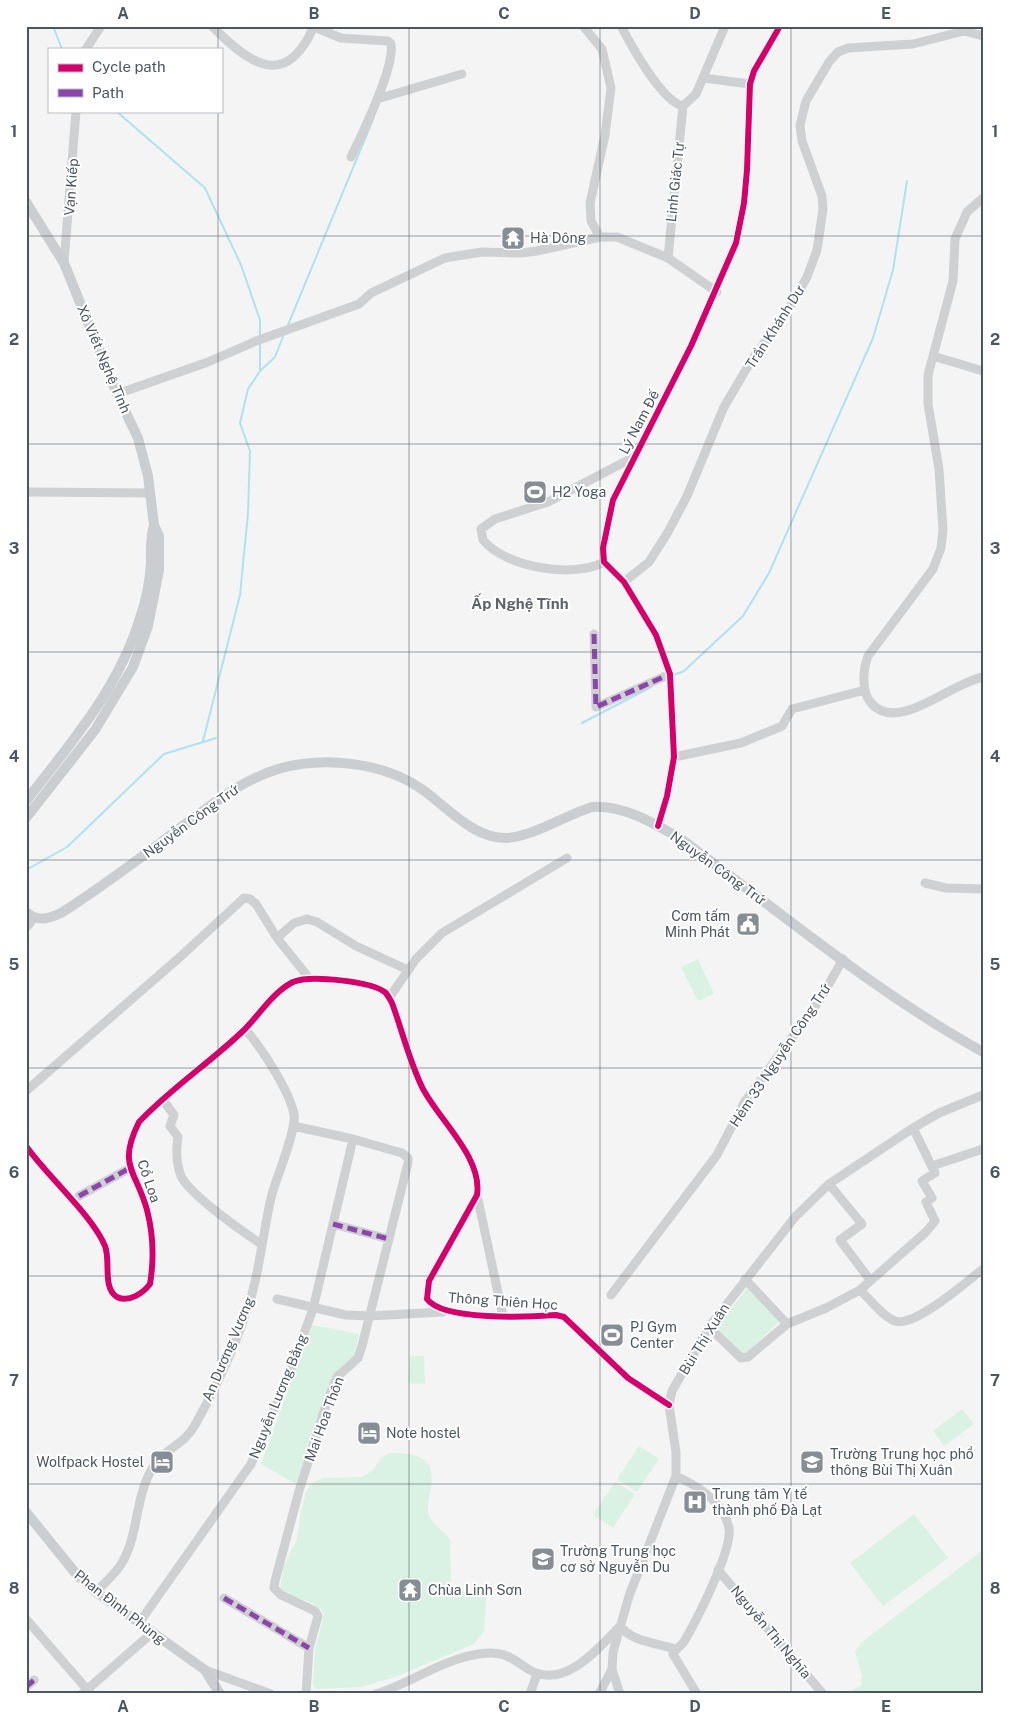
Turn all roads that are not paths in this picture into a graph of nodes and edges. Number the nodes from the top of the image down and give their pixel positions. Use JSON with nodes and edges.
{"nodes":[{"id":1,"x":101,"y":26,"type":"edge"},
{"id":2,"x":212,"y":26,"type":"edge"},
{"id":3,"x":583,"y":26,"type":"edge"},
{"id":4,"x":621,"y":26,"type":"edge"},
{"id":5,"x":629,"y":26,"type":"edge"},
{"id":6,"x":725,"y":26,"type":"edge"},
{"id":7,"x":780,"y":26,"type":"edge"},
{"id":8,"x":314,"y":27,"type":"edge"},
{"id":9,"x":983,"y":36,"type":"edge"},
{"id":10,"x":627,"y":38,"type":"junction"},
{"id":11,"x":87,"y":48,"type":"edge"},
{"id":12,"x":462,"y":74,"type":"dead end"},
{"id":13,"x":703,"y":78,"type":"junction"},
{"id":14,"x":750,"y":84,"type":"junction"},
{"id":15,"x":377,"y":99,"type":"junction"},
{"id":16,"x":683,"y":106,"type":"junction"},
{"id":17,"x":76,"y":112,"type":"edge"},
{"id":18,"x":351,"y":157,"type":"dead end"},
{"id":19,"x":983,"y":198,"type":"edge"},
{"id":20,"x":26,"y":202,"type":"edge"},
{"id":21,"x":600,"y":238,"type":"junction"},
{"id":22,"x":668,"y":258,"type":"junction"},
{"id":23,"x":64,"y":263,"type":"junction"},
{"id":24,"x":717,"y":292,"type":"junction"},
{"id":25,"x":933,"y":356,"type":"junction"},
{"id":26,"x":983,"y":371,"type":"edge"},
{"id":27,"x":117,"y":394,"type":"junction"},
{"id":28,"x":634,"y":457,"type":"junction"},
{"id":29,"x":26,"y":492,"type":"edge"},
{"id":30,"x":150,"y":493,"type":"junction"},
{"id":31,"x":154,"y":525,"type":"junction"},
{"id":32,"x":604,"y":562,"type":"junction"},
{"id":33,"x":624,"y":582,"type":"junction"},
{"id":34,"x":594,"y":634,"type":"dead end"},
{"id":35,"x":670,"y":674,"type":"junction"},
{"id":36,"x":983,"y":677,"type":"edge"},
{"id":37,"x":865,"y":690,"type":"junction"},
{"id":38,"x":674,"y":757,"type":"junction"},
{"id":39,"x":26,"y":801,"type":"edge"},
{"id":40,"x":26,"y":818,"type":"edge"},
{"id":41,"x":658,"y":826,"type":"junction"},
{"id":42,"x":567,"y":858,"type":"dead end"},
{"id":43,"x":925,"y":883,"type":"dead end"},
{"id":44,"x":983,"y":889,"type":"edge"},
{"id":45,"x":26,"y":904,"type":"edge"},
{"id":46,"x":29,"y":914,"type":"edge"},
{"id":47,"x":26,"y":928,"type":"edge"},
{"id":48,"x":277,"y":938,"type":"junction"},
{"id":49,"x":843,"y":960,"type":"junction"},
{"id":50,"x":408,"y":970,"type":"junction"},
{"id":51,"x":309,"y":978,"type":"junction"},
{"id":52,"x":389,"y":998,"type":"junction"},
{"id":53,"x":245,"y":1029,"type":"junction"},
{"id":54,"x":983,"y":1052,"type":"edge"},
{"id":55,"x":26,"y":1092,"type":"edge"},
{"id":56,"x":983,"y":1095,"type":"edge"},
{"id":57,"x":163,"y":1100,"type":"junction"},
{"id":58,"x":293,"y":1126,"type":"junction"},
{"id":59,"x":913,"y":1128,"type":"junction"},
{"id":60,"x":353,"y":1139,"type":"junction"},
{"id":61,"x":26,"y":1146,"type":"edge"},
{"id":62,"x":983,"y":1149,"type":"edge"},
{"id":63,"x":932,"y":1166,"type":"junction"},
{"id":64,"x":130,"y":1168,"type":"junction"},
{"id":65,"x":829,"y":1184,"type":"junction"},
{"id":66,"x":478,"y":1195,"type":"junction"},
{"id":67,"x":79,"y":1196,"type":"dead end"},
{"id":68,"x":333,"y":1224,"type":"junction"},
{"id":69,"x":389,"y":1239,"type":"junction"},
{"id":70,"x":261,"y":1244,"type":"junction"},
{"id":71,"x":983,"y":1269,"type":"edge"},
{"id":72,"x":745,"y":1278,"type":"junction"},
{"id":73,"x":870,"y":1280,"type":"junction"},
{"id":74,"x":860,"y":1290,"type":"junction"},
{"id":75,"x":611,"y":1295,"type":"dead end"},
{"id":76,"x":277,"y":1299,"type":"dead end"},
{"id":77,"x":312,"y":1309,"type":"junction"},
{"id":78,"x":446,"y":1312,"type":"junction"},
{"id":79,"x":369,"y":1316,"type":"junction"},
{"id":80,"x":503,"y":1316,"type":"junction"},
{"id":81,"x":786,"y":1324,"type":"junction"},
{"id":82,"x":709,"y":1327,"type":"junction"},
{"id":83,"x":668,"y":1405,"type":"junction"},
{"id":84,"x":676,"y":1476,"type":"junction"},
{"id":85,"x":26,"y":1512,"type":"edge"},
{"id":86,"x":718,"y":1570,"type":"junction"},
{"id":87,"x":96,"y":1592,"type":"junction"},
{"id":88,"x":224,"y":1598,"type":"dead end"},
{"id":89,"x":26,"y":1619,"type":"edge"},
{"id":90,"x":138,"y":1624,"type":"junction"},
{"id":91,"x":620,"y":1626,"type":"junction"},
{"id":92,"x":152,"y":1633,"type":"junction"},
{"id":93,"x":309,"y":1648,"type":"junction"},
{"id":94,"x":675,"y":1649,"type":"junction"},
{"id":95,"x":612,"y":1669,"type":"junction"},
{"id":96,"x":205,"y":1670,"type":"junction"},
{"id":97,"x":537,"y":1674,"type":"junction"},
{"id":98,"x":34,"y":1680,"type":"dead end"},
{"id":99,"x":26,"y":1686,"type":"edge"},
{"id":100,"x":87,"y":1692,"type":"edge"},
{"id":101,"x":220,"y":1694,"type":"edge"},
{"id":102,"x":271,"y":1694,"type":"edge"},
{"id":103,"x":306,"y":1694,"type":"edge"},
{"id":104,"x":376,"y":1694,"type":"edge"},
{"id":105,"x":530,"y":1694,"type":"edge"},
{"id":106,"x":599,"y":1694,"type":"edge"},
{"id":107,"x":620,"y":1694,"type":"edge"},
{"id":108,"x":697,"y":1694,"type":"edge"},
{"id":109,"x":823,"y":1694,"type":"edge"}],
"edges":[{"from":1,"to":11,"type":"street"},
{"from":2,"to":8,"type":"street"},
{"from":3,"to":21,"type":"street"},
{"from":4,"to":10,"type":"street"},
{"from":5,"to":10,"type":"street"},
{"from":6,"to":13,"type":"street"},
{"from":7,"to":14,"type":"street","name":"Lý Nam Đế"},
{"from":8,"to":15,"type":"street"},
{"from":9,"to":33,"type":"street","name":"Trần Khánh Dư"},
{"from":10,"to":16,"type":"street"},
{"from":12,"to":15,"type":"street"},
{"from":13,"to":14,"type":"street"},
{"from":13,"to":16,"type":"street"},
{"from":14,"to":24,"type":"street","name":"Lý Nam Đế"},
{"from":15,"to":18,"type":"street"},
{"from":16,"to":22,"type":"street","name":"Linh Giác Tự"},
{"from":17,"to":23,"type":"street","name":"Vạn Kiếp"},
{"from":19,"to":25,"type":"street"},
{"from":20,"to":23,"type":"main road","name":"Xô Viết Nghệ Tĩnh"},
{"from":21,"to":22,"type":"street"},
{"from":21,"to":27,"type":"street"},
{"from":22,"to":24,"type":"street"},
{"from":23,"to":27,"type":"main road","name":"Xô Viết Nghệ Tĩnh"},
{"from":24,"to":28,"type":"street","name":"Lý Nam Đế"},
{"from":25,"to":26,"type":"street"},
{"from":25,"to":37,"type":"street"},
{"from":27,"to":30,"type":"main road","name":"Xô Viết Nghệ Tĩnh"},
{"from":28,"to":32,"type":"street","name":"Lý Nam Đế"},
{"from":28,"to":32,"type":"street"},
{"from":29,"to":30,"type":"street"},
{"from":30,"to":31,"type":"main road","name":"Xô Viết Nghệ Tĩnh"},
{"from":31,"to":39,"type":"main road","name":"Xô Viết Nghệ Tĩnh"},
{"from":31,"to":40,"type":"main road","name":"Xô Viết Nghệ Tĩnh"},
{"from":32,"to":33,"type":"street"},
{"from":33,"to":35,"type":"street"},
{"from":34,"to":35,"type":"street"},
{"from":35,"to":38,"type":"street"},
{"from":36,"to":37,"type":"street"},
{"from":37,"to":38,"type":"street"},
{"from":38,"to":41,"type":"street"},
{"from":41,"to":46,"type":"main road","name":"Nguyễn Công Trứ"},
{"from":41,"to":49,"type":"main road","name":"Nguyễn Công Trứ"},
{"from":42,"to":50,"type":"street"},
{"from":43,"to":44,"type":"street"},
{"from":45,"to":46,"type":"main road"},
{"from":46,"to":47,"type":"street"},
{"from":48,"to":50,"type":"street"},
{"from":48,"to":51,"type":"street"},
{"from":48,"to":55,"type":"street"},
{"from":49,"to":54,"type":"main road","name":"Nguyễn Công Trứ"},
{"from":49,"to":75,"type":"street","name":"Hẻm 33 Nguyễn Công Trứ"},
{"from":50,"to":52,"type":"street"},
{"from":51,"to":52,"type":"street"},
{"from":51,"to":53,"type":"street","name":"Cổ Loa"},
{"from":52,"to":66,"type":"street"},
{"from":53,"to":57,"type":"street","name":"Cổ Loa"},
{"from":53,"to":58,"type":"street","name":"An Dương Vương"},
{"from":56,"to":59,"type":"street","name":"Bùi Thị Xuân"},
{"from":57,"to":64,"type":"street","name":"Cổ Loa"},
{"from":57,"to":70,"type":"street"},
{"from":58,"to":60,"type":"street","name":"Mai Hoa Thôn"},
{"from":58,"to":70,"type":"street","name":"An Dương Vương"},
{"from":59,"to":63,"type":"street"},
{"from":59,"to":65,"type":"street","name":"Bùi Thị Xuân"},
{"from":60,"to":68,"type":"street","name":"Nguyễn Lương Bằng"},
{"from":60,"to":69,"type":"street","name":"Mai Hoa Thôn"},
{"from":61,"to":64,"type":"street","name":"Cổ Loa"},
{"from":62,"to":63,"type":"street"},
{"from":63,"to":73,"type":"street"},
{"from":64,"to":67,"type":"street","name":"Cổ Loa"},
{"from":65,"to":72,"type":"street","name":"Bùi Thị Xuân"},
{"from":65,"to":73,"type":"street"},
{"from":66,"to":78,"type":"street","name":"Thông Thiên Học"},
{"from":66,"to":80,"type":"street"},
{"from":68,"to":69,"type":"street"},
{"from":68,"to":77,"type":"street","name":"Nguyễn Lương Bằng"},
{"from":69,"to":79,"type":"street","name":"Mai Hoa Thôn"},
{"from":70,"to":87,"type":"street","name":"An Dương Vương"},
{"from":71,"to":74,"type":"street"},
{"from":72,"to":81,"type":"street"},
{"from":72,"to":82,"type":"street","name":"Bùi Thị Xuân"},
{"from":73,"to":74,"type":"street"},
{"from":74,"to":81,"type":"street"},
{"from":76,"to":77,"type":"street"},
{"from":77,"to":79,"type":"street"},
{"from":77,"to":90,"type":"street","name":"Nguyễn Lương Bằng"},
{"from":78,"to":79,"type":"street"},
{"from":78,"to":80,"type":"street","name":"Thông Thiên Học"},
{"from":79,"to":93,"type":"street","name":"Mai Hoa Thôn"},
{"from":80,"to":83,"type":"street","name":"Thông Thiên Học"},
{"from":81,"to":82,"type":"street"},
{"from":82,"to":83,"type":"street","name":"Bùi Thị Xuân"},
{"from":83,"to":84,"type":"street"},
{"from":84,"to":86,"type":"street","name":"Nguyễn Thị Nghĩa"},
{"from":84,"to":91,"type":"street"},
{"from":85,"to":87,"type":"main road","name":"Phan Đình Phùng"},
{"from":86,"to":94,"type":"street","name":"Nguyễn Thị Nghĩa"},
{"from":86,"to":109,"type":"street","name":"Nguyễn Thị Nghĩa"},
{"from":87,"to":90,"type":"main road","name":"Phan Đình Phùng"},
{"from":88,"to":93,"type":"street"},
{"from":89,"to":100,"type":"street"},
{"from":90,"to":92,"type":"main road","name":"Phan Đình Phùng"},
{"from":91,"to":94,"type":"street"},
{"from":91,"to":95,"type":"street"},
{"from":91,"to":97,"type":"street"},
{"from":92,"to":96,"type":"main road","name":"Phan Đình Phùng"},
{"from":92,"to":100,"type":"street"},
{"from":93,"to":103,"type":"street","name":"Mai Hoa Thôn"},
{"from":94,"to":108,"type":"street"},
{"from":95,"to":106,"type":"street"},
{"from":95,"to":107,"type":"street"},
{"from":96,"to":101,"type":"main road","name":"Phan Đình Phùng"},
{"from":96,"to":102,"type":"street"},
{"from":97,"to":104,"type":"street"},
{"from":97,"to":105,"type":"street"},
{"from":98,"to":99,"type":"street"}]}
